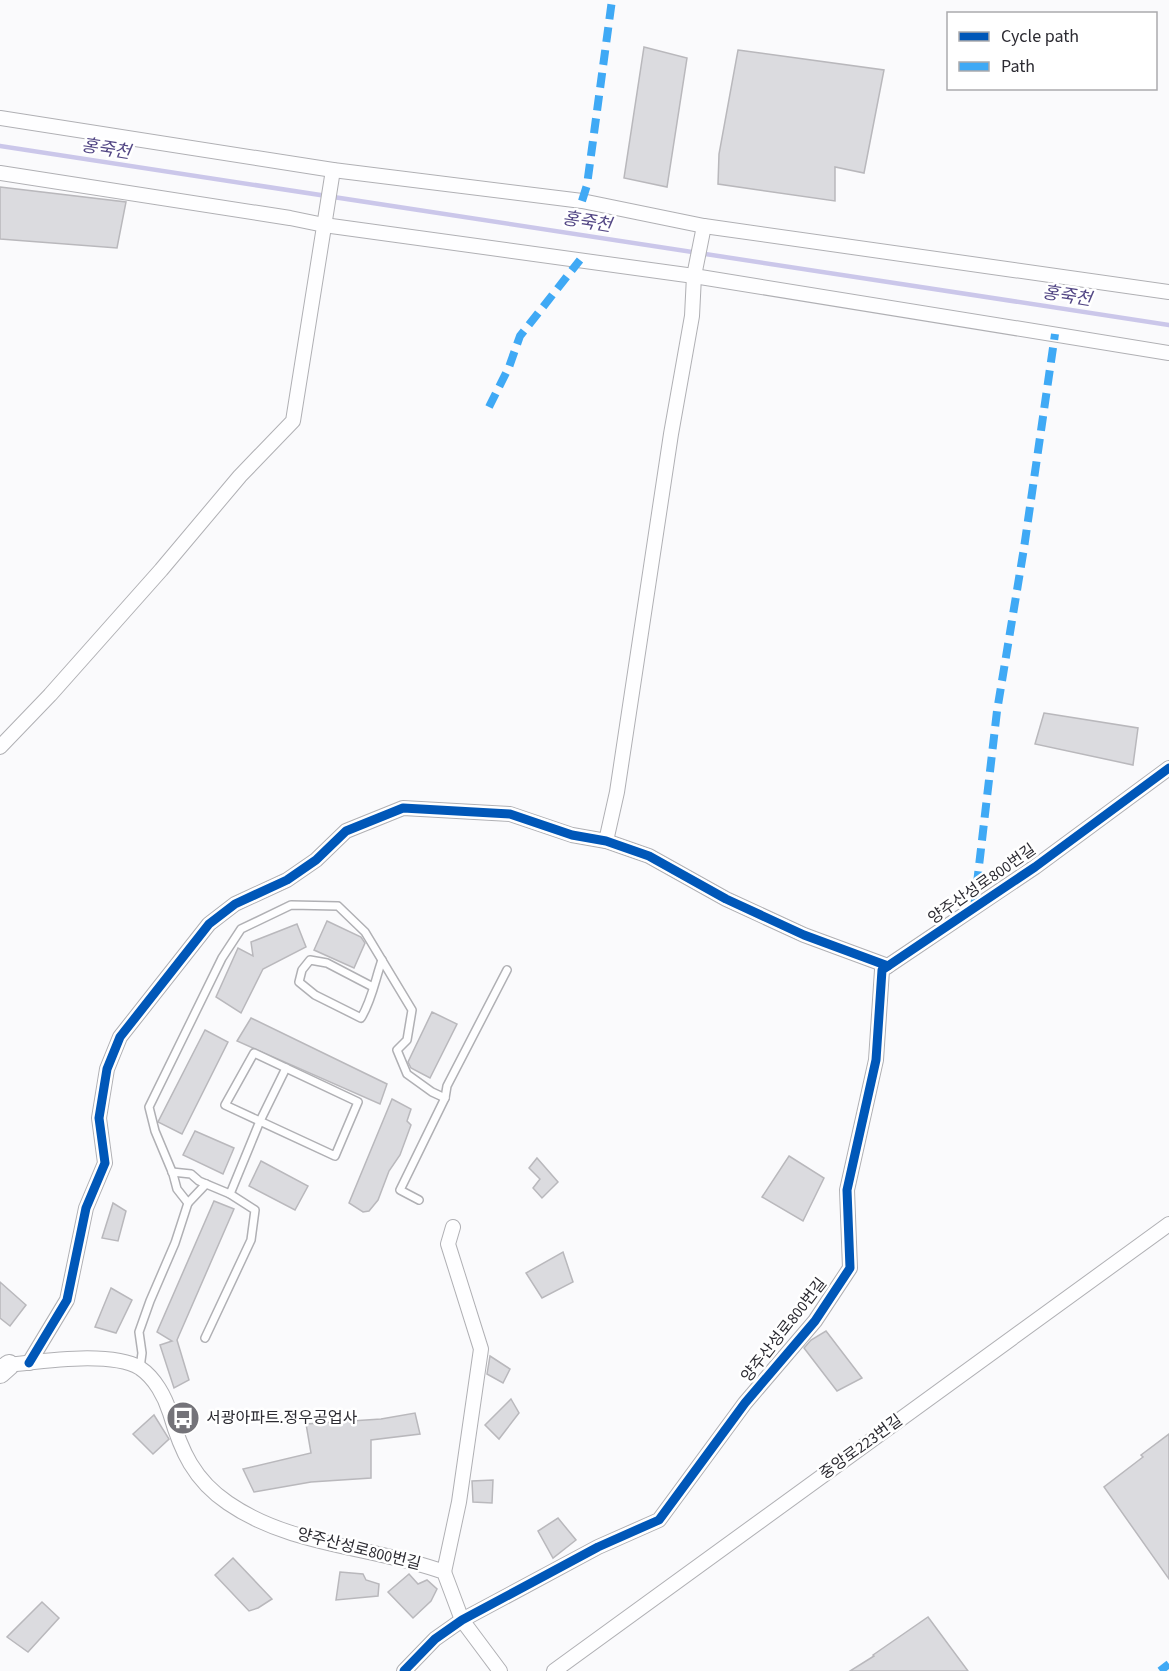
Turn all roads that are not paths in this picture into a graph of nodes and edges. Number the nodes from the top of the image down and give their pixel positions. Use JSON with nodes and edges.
{"nodes":[{"id":1,"x":0,"y":118,"type":"edge"},
{"id":2,"x":333,"y":170,"type":"junction"},
{"id":3,"x":0,"y":173,"type":"edge"},
{"id":4,"x":324,"y":225,"type":"junction"},
{"id":5,"x":704,"y":226,"type":"junction"},
{"id":6,"x":694,"y":276,"type":"junction"},
{"id":7,"x":1169,"y":292,"type":"edge"},
{"id":8,"x":1169,"y":352,"type":"edge"},
{"id":9,"x":0,"y":747,"type":"edge"},
{"id":10,"x":1169,"y":768,"type":"edge"},
{"id":11,"x":606,"y":841,"type":"junction"},
{"id":12,"x":382,"y":960,"type":"junction"},
{"id":13,"x":888,"y":966,"type":"junction"},
{"id":14,"x":507,"y":970,"type":"dead end"},
{"id":15,"x":373,"y":987,"type":"junction"},
{"id":16,"x":286,"y":1068,"type":"junction"},
{"id":17,"x":445,"y":1098,"type":"junction"},
{"id":18,"x":260,"y":1121,"type":"junction"},
{"id":19,"x":172,"y":1172,"type":"junction"},
{"id":20,"x":206,"y":1184,"type":"junction"},
{"id":21,"x":230,"y":1194,"type":"junction"},
{"id":22,"x":419,"y":1200,"type":"dead end"},
{"id":23,"x":188,"y":1203,"type":"junction"},
{"id":24,"x":1169,"y":1224,"type":"edge"},
{"id":25,"x":453,"y":1227,"type":"dead end"},
{"id":26,"x":205,"y":1338,"type":"dead end"},
{"id":27,"x":29,"y":1363,"type":"junction"},
{"id":28,"x":3,"y":1368,"type":"edge"},
{"id":29,"x":140,"y":1368,"type":"junction"},
{"id":30,"x":444,"y":1572,"type":"junction"},
{"id":31,"x":462,"y":1620,"type":"junction"},
{"id":32,"x":404,"y":1671,"type":"edge"},
{"id":33,"x":500,"y":1671,"type":"edge"},
{"id":34,"x":554,"y":1671,"type":"edge"}],
"edges":[{"from":1,"to":2,"type":"street"},
{"from":2,"to":4,"type":"street"},
{"from":2,"to":5,"type":"street"},
{"from":3,"to":4,"type":"street"},
{"from":4,"to":6,"type":"street"},
{"from":4,"to":9,"type":"street"},
{"from":5,"to":6,"type":"street"},
{"from":5,"to":7,"type":"street"},
{"from":6,"to":8,"type":"street"},
{"from":6,"to":11,"type":"street"},
{"from":10,"to":13,"type":"street","name":"양주산성로800번길"},
{"from":11,"to":13,"type":"street"},
{"from":11,"to":27,"type":"street"},
{"from":12,"to":15,"type":"lane"},
{"from":12,"to":17,"type":"lane"},
{"from":12,"to":19,"type":"lane"},
{"from":13,"to":31,"type":"street","name":"양주산성로800번길"},
{"from":14,"to":17,"type":"lane"},
{"from":15,"to":15,"type":"lane"},
{"from":16,"to":18,"type":"lane"},
{"from":16,"to":18,"type":"lane"},
{"from":16,"to":18,"type":"lane"},
{"from":17,"to":22,"type":"lane"},
{"from":18,"to":21,"type":"lane"},
{"from":19,"to":20,"type":"lane"},
{"from":19,"to":23,"type":"lane"},
{"from":20,"to":21,"type":"lane"},
{"from":20,"to":23,"type":"lane"},
{"from":21,"to":26,"type":"lane"},
{"from":23,"to":29,"type":"lane"},
{"from":24,"to":34,"type":"street","name":"중앙로223번길"},
{"from":25,"to":30,"type":"street","name":"양주산성로800번길"},
{"from":27,"to":28,"type":"street"},
{"from":27,"to":29,"type":"street"},
{"from":29,"to":30,"type":"street","name":"양주산성로800번길"},
{"from":30,"to":31,"type":"street","name":"양주산성로800번길"},
{"from":31,"to":32,"type":"street","name":"양주산성로800번길"},
{"from":31,"to":33,"type":"street"}]}
